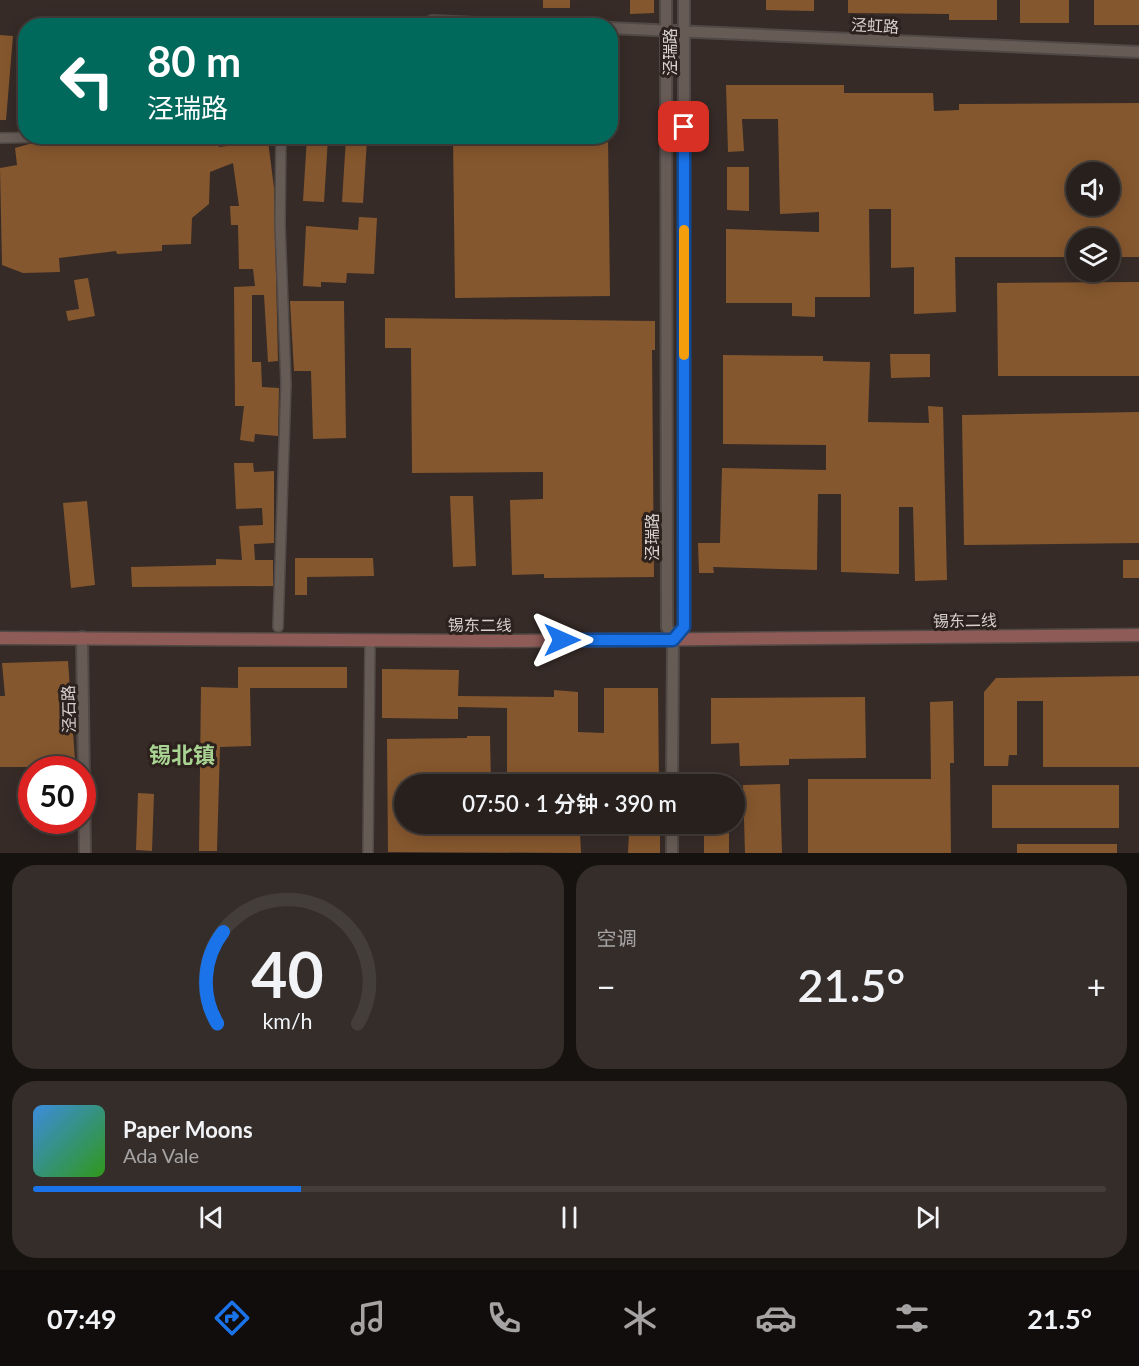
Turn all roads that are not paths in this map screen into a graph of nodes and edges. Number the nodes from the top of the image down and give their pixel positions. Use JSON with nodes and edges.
{"nodes":[{"id":1,"x":666,"y":0,"type":"edge"},
{"id":2,"x":684,"y":0,"type":"edge"},
{"id":3,"x":618,"y":28,"type":"edge"},
{"id":4,"x":666,"y":30,"type":"junction"},
{"id":5,"x":684,"y":31,"type":"junction"},
{"id":6,"x":1139,"y":52,"type":"edge"},
{"id":7,"x":0,"y":138,"type":"edge"},
{"id":8,"x":18,"y":138,"type":"edge"},
{"id":9,"x":281,"y":144,"type":"edge"},
{"id":10,"x":278,"y":627,"type":"dead end"},
{"id":11,"x":1139,"y":634,"type":"edge"},
{"id":12,"x":81,"y":637,"type":"junction"},
{"id":13,"x":0,"y":638,"type":"edge"},
{"id":14,"x":370,"y":640,"type":"junction"},
{"id":15,"x":673,"y":640,"type":"junction"},
{"id":16,"x":672,"y":774,"type":"edge"},
{"id":17,"x":672,"y":834,"type":"edge"},
{"id":18,"x":85,"y":853,"type":"edge"},
{"id":19,"x":368,"y":853,"type":"edge"},
{"id":20,"x":672,"y":853,"type":"edge"}],
"edges":[{"from":1,"to":4,"type":"street","name":"泾瑞路"},
{"from":2,"to":5,"type":"street","name":"泾瑞路"},
{"from":3,"to":4,"type":"street","name":"泾虹路"},
{"from":4,"to":5,"type":"street","name":"泾虹路"},
{"from":4,"to":15,"type":"street","name":"泾瑞路"},
{"from":5,"to":6,"type":"street","name":"泾虹路"},
{"from":5,"to":15,"type":"street","name":"泾瑞路"},
{"from":7,"to":8,"type":"street"},
{"from":9,"to":10,"type":"street"},
{"from":11,"to":15,"type":"main road","name":"锡东二线"},
{"from":12,"to":13,"type":"main road","name":"锡东二线"},
{"from":12,"to":14,"type":"main road","name":"锡东二线"},
{"from":12,"to":18,"type":"street","name":"泾石路"},
{"from":14,"to":15,"type":"main road","name":"锡东二线"},
{"from":14,"to":19,"type":"street"},
{"from":15,"to":16,"type":"street","name":"泾瑞路"},
{"from":17,"to":20,"type":"street"}]}
